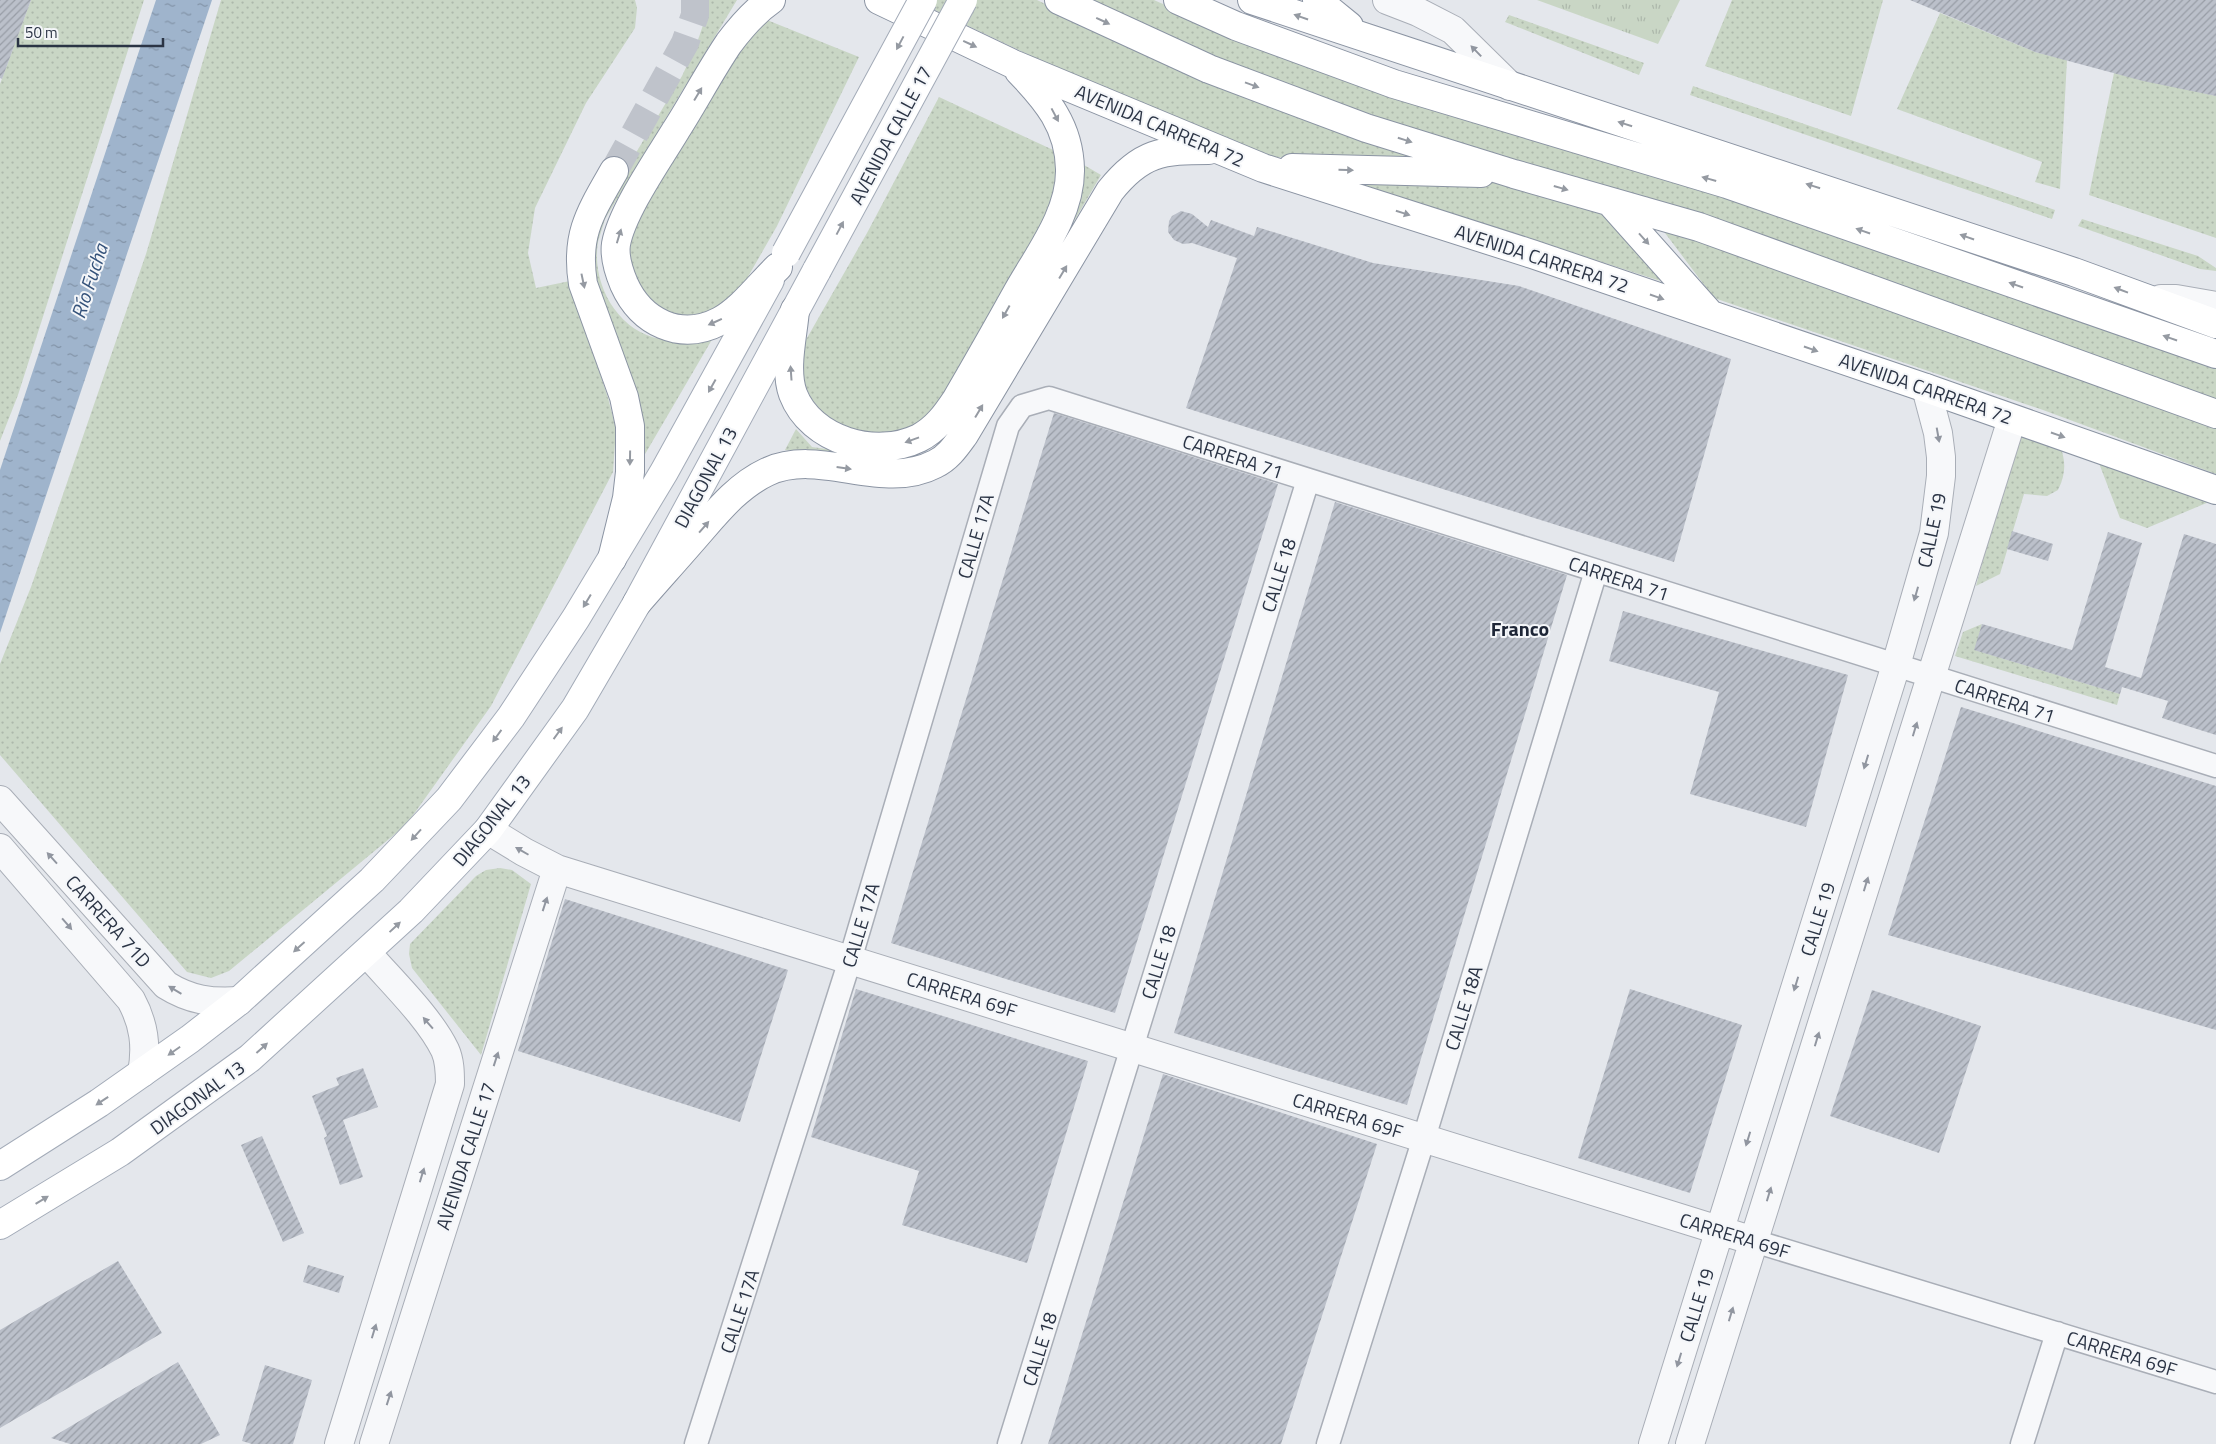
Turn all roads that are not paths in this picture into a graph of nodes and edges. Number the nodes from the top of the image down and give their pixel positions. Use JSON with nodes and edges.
{"nodes":[{"id":1,"x":771,"y":0,"type":"edge"},
{"id":2,"x":879,"y":0,"type":"edge"},
{"id":3,"x":923,"y":0,"type":"edge"},
{"id":4,"x":963,"y":0,"type":"edge"},
{"id":5,"x":1059,"y":0,"type":"edge"},
{"id":6,"x":1178,"y":0,"type":"edge"},
{"id":7,"x":1252,"y":0,"type":"edge"},
{"id":8,"x":1317,"y":0,"type":"edge"},
{"id":9,"x":1387,"y":0,"type":"edge"},
{"id":10,"x":1364,"y":38,"type":"junction"},
{"id":11,"x":1013,"y":64,"type":"junction"},
{"id":12,"x":1510,"y":86,"type":"junction"},
{"id":13,"x":1694,"y":147,"type":"junction"},
{"id":14,"x":1601,"y":148,"type":"junction"},
{"id":15,"x":1218,"y":150,"type":"junction"},
{"id":16,"x":1263,"y":168,"type":"junction"},
{"id":17,"x":614,"y":171,"type":"tunnel mouth"},
{"id":18,"x":1514,"y":174,"type":"junction"},
{"id":19,"x":1611,"y":203,"type":"junction"},
{"id":20,"x":782,"y":260,"type":"junction"},
{"id":21,"x":816,"y":270,"type":"joint"},
{"id":22,"x":795,"y":310,"type":"junction"},
{"id":23,"x":1711,"y":315,"type":"junction"},
{"id":24,"x":2208,"y":315,"type":"edge"},
{"id":25,"x":2216,"y":337,"type":"edge"},
{"id":26,"x":2216,"y":354,"type":"edge"},
{"id":27,"x":1926,"y":388,"type":"junction"},
{"id":28,"x":1022,"y":406,"type":"joint"},
{"id":29,"x":2216,"y":414,"type":"edge"},
{"id":30,"x":2012,"y":418,"type":"junction"},
{"id":31,"x":1308,"y":480,"type":"junction"},
{"id":32,"x":2216,"y":490,"type":"edge"},
{"id":33,"x":612,"y":559,"type":"junction"},
{"id":34,"x":1596,"y":571,"type":"junction"},
{"id":35,"x":637,"y":603,"type":"junction"},
{"id":36,"x":1896,"y":665,"type":"junction"},
{"id":37,"x":1931,"y":676,"type":"junction"},
{"id":38,"x":2216,"y":766,"type":"edge"},
{"id":39,"x":0,"y":800,"type":"edge"},
{"id":40,"x":488,"y":830,"type":"junction"},
{"id":41,"x":0,"y":848,"type":"edge"},
{"id":42,"x":556,"y":869,"type":"junction"},
{"id":43,"x":367,"y":952,"type":"junction"},
{"id":44,"x":850,"y":960,"type":"junction"},
{"id":45,"x":238,"y":1001,"type":"junction"},
{"id":46,"x":1132,"y":1047,"type":"junction"},
{"id":47,"x":142,"y":1073,"type":"junction"},
{"id":48,"x":1424,"y":1138,"type":"junction"},
{"id":49,"x":0,"y":1166,"type":"edge"},
{"id":50,"x":0,"y":1225,"type":"edge"},
{"id":51,"x":1720,"y":1230,"type":"junction"},
{"id":52,"x":1754,"y":1241,"type":"junction"},
{"id":53,"x":2056,"y":1333,"type":"junction"},
{"id":54,"x":2216,"y":1382,"type":"edge"},
{"id":55,"x":339,"y":1444,"type":"edge"},
{"id":56,"x":374,"y":1444,"type":"edge"},
{"id":57,"x":696,"y":1444,"type":"edge"},
{"id":58,"x":1009,"y":1444,"type":"edge"},
{"id":59,"x":1328,"y":1444,"type":"edge"},
{"id":60,"x":1653,"y":1444,"type":"edge"},
{"id":61,"x":1690,"y":1444,"type":"edge"},
{"id":62,"x":2022,"y":1444,"type":"edge"}],
"edges":[{"from":20,"to":1,"type":"main road","one_way":true},
{"from":2,"to":11,"type":"main road","name":"AVENIDA CARRERA 72","one_way":true},
{"from":3,"to":20,"type":"main road","name":"AVENIDA CALLE 17","one_way":true,"bridge":true},
{"from":21,"to":4,"type":"main road","name":"AVENIDA CALLE 17","one_way":true,"bridge":true},
{"from":5,"to":18,"type":"main road","one_way":true},
{"from":6,"to":14,"type":"main road"},
{"from":10,"to":7,"type":"main road","one_way":true},
{"from":8,"to":10,"type":"main road"},
{"from":12,"to":9,"type":"street","one_way":true},
{"from":10,"to":12,"type":"main road"},
{"from":11,"to":15,"type":"main road","name":"AVENIDA CARRERA 72"},
{"from":11,"to":22,"type":"main road","one_way":true},
{"from":13,"to":12,"type":"main road","one_way":true},
{"from":13,"to":14,"type":"main road"},
{"from":24,"to":13,"type":"main road","one_way":true},
{"from":26,"to":14,"type":"main road","one_way":true},
{"from":15,"to":16,"type":"main road","name":"AVENIDA CARRERA 72"},
{"from":35,"to":15,"type":"main road","one_way":true},
{"from":16,"to":18,"type":"main road","one_way":true},
{"from":16,"to":23,"type":"main road","name":"AVENIDA CARRERA 72","one_way":true},
{"from":17,"to":33,"type":"main road","one_way":true},
{"from":18,"to":19,"type":"main road","one_way":true},
{"from":19,"to":23,"type":"main road","one_way":true},
{"from":19,"to":29,"type":"main road"},
{"from":20,"to":33,"type":"main road","name":"DIAGONAL 13","one_way":true},
{"from":21,"to":22,"type":"main road","name":"DIAGONAL 13"},
{"from":22,"to":35,"type":"main road","name":"DIAGONAL 13"},
{"from":23,"to":27,"type":"main road","name":"AVENIDA CARRERA 72","one_way":true},
{"from":24,"to":25,"type":"main road"},
{"from":27,"to":30,"type":"main road","name":"AVENIDA CARRERA 72"},
{"from":27,"to":36,"type":"street","name":"CALLE 19","one_way":true},
{"from":28,"to":31,"type":"street","name":"CARRERA 71"},
{"from":28,"to":44,"type":"street","name":"CALLE 17A"},
{"from":30,"to":32,"type":"main road","name":"AVENIDA CARRERA 72","one_way":true},
{"from":30,"to":37,"type":"street","name":"CALLE 19"},
{"from":31,"to":34,"type":"street","name":"CARRERA 71"},
{"from":31,"to":46,"type":"street","name":"CALLE 18"},
{"from":33,"to":45,"type":"main road","name":"DIAGONAL 13","one_way":true},
{"from":34,"to":36,"type":"street","name":"CARRERA 71"},
{"from":34,"to":48,"type":"street","name":"CALLE 18A"},
{"from":40,"to":35,"type":"main road","name":"DIAGONAL 13","one_way":true},
{"from":36,"to":37,"type":"street","name":"CARRERA 71"},
{"from":36,"to":51,"type":"street","name":"CALLE 19","one_way":true},
{"from":37,"to":38,"type":"street","name":"CARRERA 71"},
{"from":52,"to":37,"type":"street","name":"CALLE 19","one_way":true},
{"from":45,"to":39,"type":"street","name":"CARRERA 71D","one_way":true},
{"from":42,"to":40,"type":"street","name":"CARRERA 69F","one_way":true},
{"from":43,"to":40,"type":"main road","name":"DIAGONAL 13","one_way":true},
{"from":41,"to":47,"type":"street","name":"CARRERA 71D","one_way":true},
{"from":42,"to":44,"type":"street","name":"CARRERA 69F"},
{"from":56,"to":42,"type":"street","name":"AVENIDA CALLE 17","one_way":true},
{"from":50,"to":43,"type":"main road","name":"DIAGONAL 13","one_way":true},
{"from":55,"to":43,"type":"street","name":"AVENIDA CALLE 17","one_way":true},
{"from":44,"to":46,"type":"street","name":"CARRERA 69F"},
{"from":44,"to":57,"type":"street","name":"CALLE 17A"},
{"from":45,"to":47,"type":"main road","name":"DIAGONAL 13","one_way":true},
{"from":46,"to":48,"type":"street","name":"CARRERA 69F"},
{"from":46,"to":58,"type":"street","name":"CALLE 18"},
{"from":47,"to":49,"type":"main road","name":"DIAGONAL 13","one_way":true},
{"from":48,"to":51,"type":"street","name":"CARRERA 69F"},
{"from":48,"to":59,"type":"street","name":"CALLE 18A"},
{"from":51,"to":52,"type":"street","name":"CARRERA 69F"},
{"from":51,"to":60,"type":"street","name":"CALLE 19","one_way":true},
{"from":52,"to":53,"type":"street","name":"CARRERA 69F"},
{"from":61,"to":52,"type":"street","name":"CALLE 19","one_way":true},
{"from":53,"to":54,"type":"street","name":"CARRERA 69F"},
{"from":53,"to":62,"type":"street"}]}
